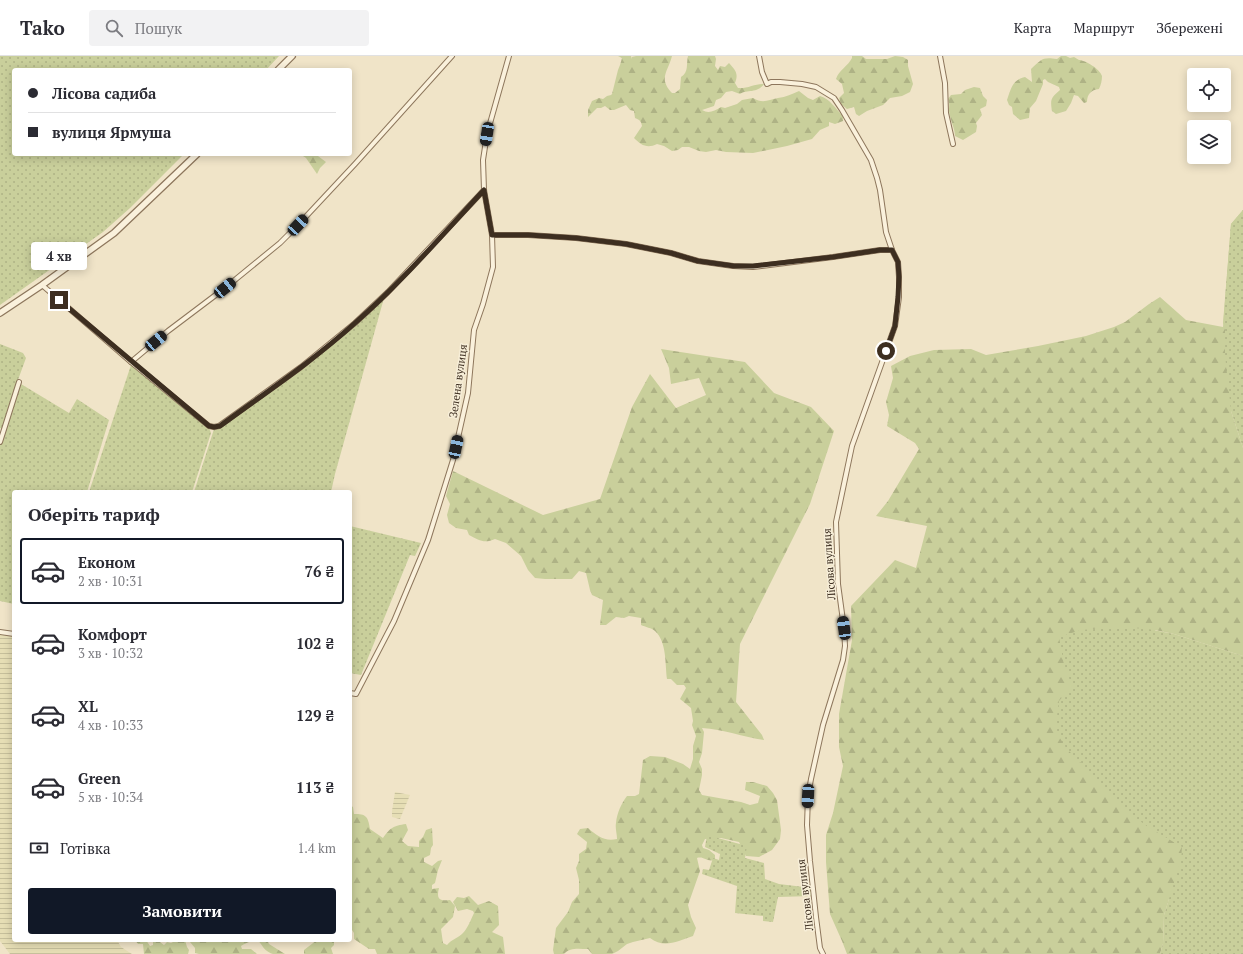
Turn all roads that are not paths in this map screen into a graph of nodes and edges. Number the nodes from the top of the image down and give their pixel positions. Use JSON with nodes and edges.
{"nodes":[{"id":1,"x":292,"y":56,"type":"edge"},
{"id":2,"x":452,"y":56,"type":"edge"},
{"id":3,"x":509,"y":56,"type":"edge"},
{"id":4,"x":759,"y":56,"type":"edge"},
{"id":5,"x":940,"y":56,"type":"edge"},
{"id":6,"x":280,"y":68,"type":"edge"},
{"id":7,"x":953,"y":144,"type":"dead end"},
{"id":8,"x":195,"y":156,"type":"edge"},
{"id":9,"x":484,"y":190,"type":"junction"},
{"id":10,"x":492,"y":235,"type":"junction"},
{"id":11,"x":892,"y":250,"type":"junction"},
{"id":12,"x":42,"y":285,"type":"junction"},
{"id":13,"x":0,"y":313,"type":"edge"},
{"id":14,"x":131,"y":362,"type":"junction"},
{"id":15,"x":19,"y":382,"type":"dead end"},
{"id":16,"x":0,"y":442,"type":"edge"},
{"id":17,"x":0,"y":632,"type":"edge"},
{"id":18,"x":12,"y":634,"type":"edge"},
{"id":19,"x":352,"y":693,"type":"edge"},
{"id":20,"x":823,"y":954,"type":"edge"}],
"edges":[{"from":1,"to":6,"type":"street"},
{"from":2,"to":14,"type":"street"},
{"from":3,"to":9,"type":"street","name":"Зелена вулиця"},
{"from":4,"to":11,"type":"street","name":"Лісова вулиця"},
{"from":5,"to":7,"type":"street"},
{"from":8,"to":12,"type":"street"},
{"from":9,"to":10,"type":"street","name":"Зелена вулиця"},
{"from":9,"to":14,"type":"street"},
{"from":10,"to":11,"type":"street"},
{"from":10,"to":19,"type":"street","name":"Зелена вулиця"},
{"from":11,"to":20,"type":"street","name":"Лісова вулиця"},
{"from":12,"to":13,"type":"street"},
{"from":12,"to":14,"type":"street"},
{"from":15,"to":16,"type":"street"},
{"from":17,"to":18,"type":"street"}]}
